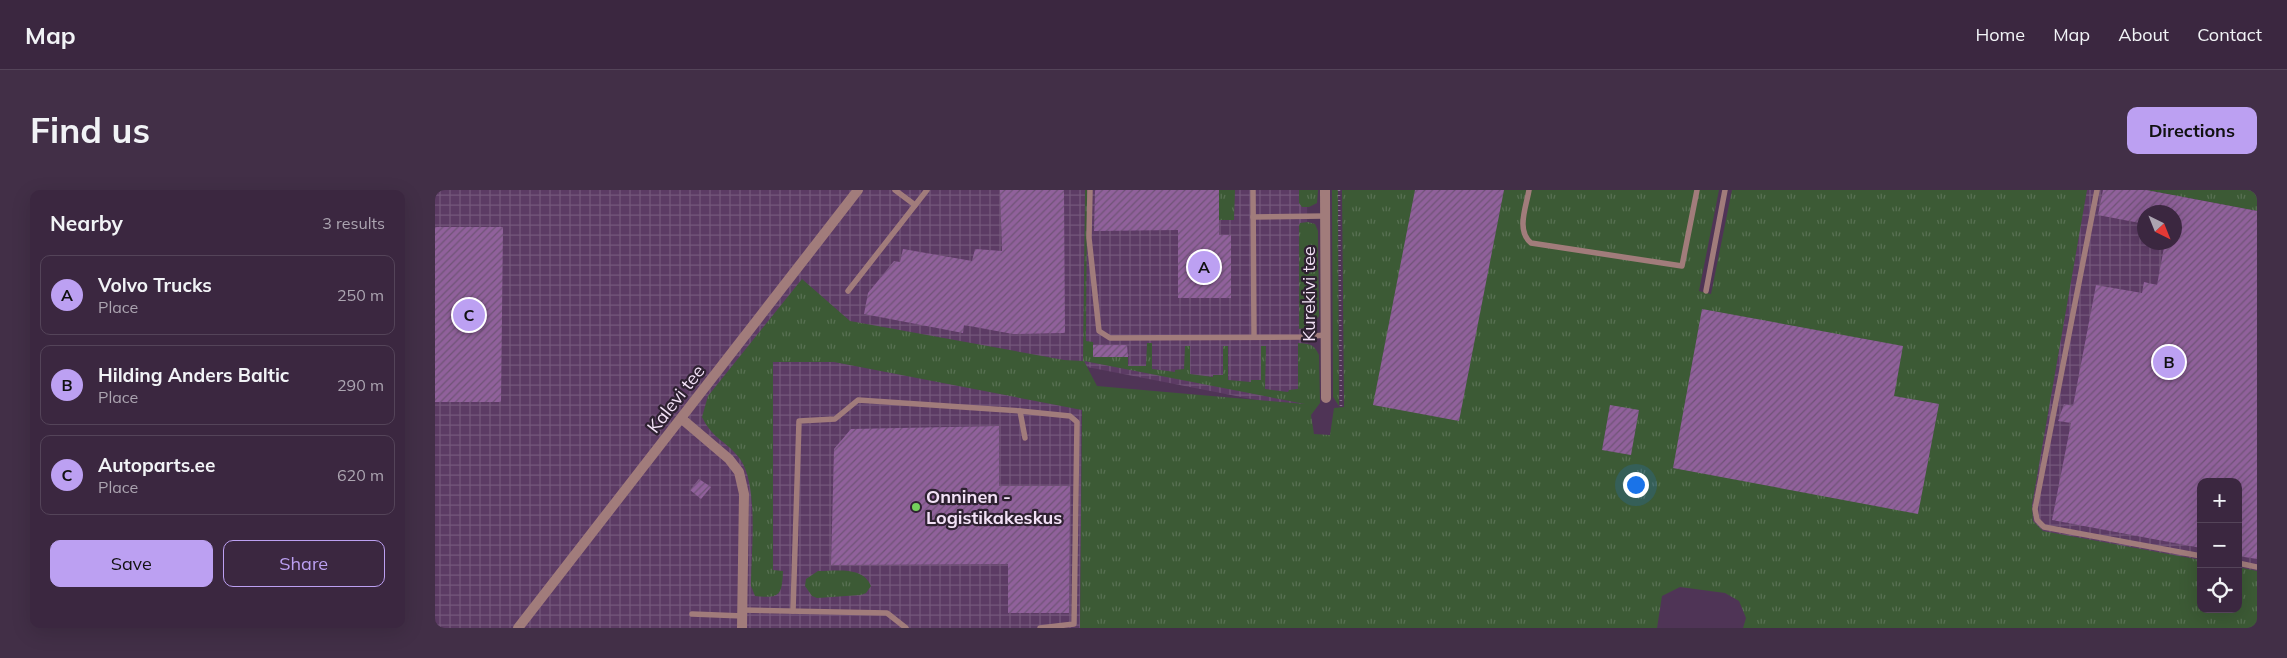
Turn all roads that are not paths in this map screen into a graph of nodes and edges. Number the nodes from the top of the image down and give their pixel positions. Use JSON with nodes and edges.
{"nodes":[{"id":1,"x":858,"y":190,"type":"edge"},
{"id":2,"x":895,"y":190,"type":"edge"},
{"id":3,"x":927,"y":190,"type":"edge"},
{"id":4,"x":1090,"y":190,"type":"edge"},
{"id":5,"x":1253,"y":190,"type":"edge"},
{"id":6,"x":1325,"y":190,"type":"edge"},
{"id":7,"x":1529,"y":190,"type":"edge"},
{"id":8,"x":1697,"y":190,"type":"edge"},
{"id":9,"x":1725,"y":190,"type":"edge"},
{"id":10,"x":2097,"y":190,"type":"edge"},
{"id":11,"x":915,"y":205,"type":"junction"},
{"id":12,"x":1325,"y":216,"type":"junction"},
{"id":13,"x":1253,"y":217,"type":"junction"},
{"id":14,"x":848,"y":291,"type":"dead end"},
{"id":15,"x":1706,"y":291,"type":"dead end"},
{"id":16,"x":1253,"y":335,"type":"junction"},
{"id":17,"x":1325,"y":335,"type":"junction"},
{"id":18,"x":1326,"y":398,"type":"dead end"},
{"id":19,"x":1020,"y":411,"type":"junction"},
{"id":20,"x":682,"y":419,"type":"junction"},
{"id":21,"x":1025,"y":438,"type":"dead end"},
{"id":22,"x":2197,"y":555,"type":"edge"},
{"id":23,"x":2242,"y":564,"type":"edge"},
{"id":24,"x":2257,"y":567,"type":"edge"},
{"id":25,"x":793,"y":611,"type":"junction"},
{"id":26,"x":743,"y":613,"type":"junction"},
{"id":27,"x":691,"y":614,"type":"dead end"},
{"id":28,"x":518,"y":628,"type":"edge"},
{"id":29,"x":743,"y":628,"type":"edge"},
{"id":30,"x":906,"y":628,"type":"edge"},
{"id":31,"x":1040,"y":628,"type":"edge"}],
"edges":[{"from":1,"to":20,"type":"street","name":"Kalevi tee"},
{"from":2,"to":11,"type":"lane"},
{"from":3,"to":11,"type":"lane"},
{"from":4,"to":16,"type":"lane"},
{"from":5,"to":13,"type":"lane"},
{"from":6,"to":12,"type":"street","name":"Kurekivi tee"},
{"from":7,"to":8,"type":"lane"},
{"from":9,"to":15,"type":"lane"},
{"from":10,"to":22,"type":"lane"},
{"from":11,"to":14,"type":"lane"},
{"from":12,"to":13,"type":"lane"},
{"from":12,"to":17,"type":"street","name":"Kurekivi tee"},
{"from":13,"to":16,"type":"lane"},
{"from":16,"to":17,"type":"lane"},
{"from":17,"to":18,"type":"street","name":"Kurekivi tee"},
{"from":19,"to":21,"type":"lane"},
{"from":19,"to":25,"type":"lane"},
{"from":19,"to":31,"type":"lane"},
{"from":20,"to":26,"type":"street"},
{"from":20,"to":28,"type":"street","name":"Kalevi tee"},
{"from":23,"to":24,"type":"lane"},
{"from":25,"to":26,"type":"lane"},
{"from":25,"to":30,"type":"lane"},
{"from":26,"to":27,"type":"lane"},
{"from":26,"to":29,"type":"street"}]}
